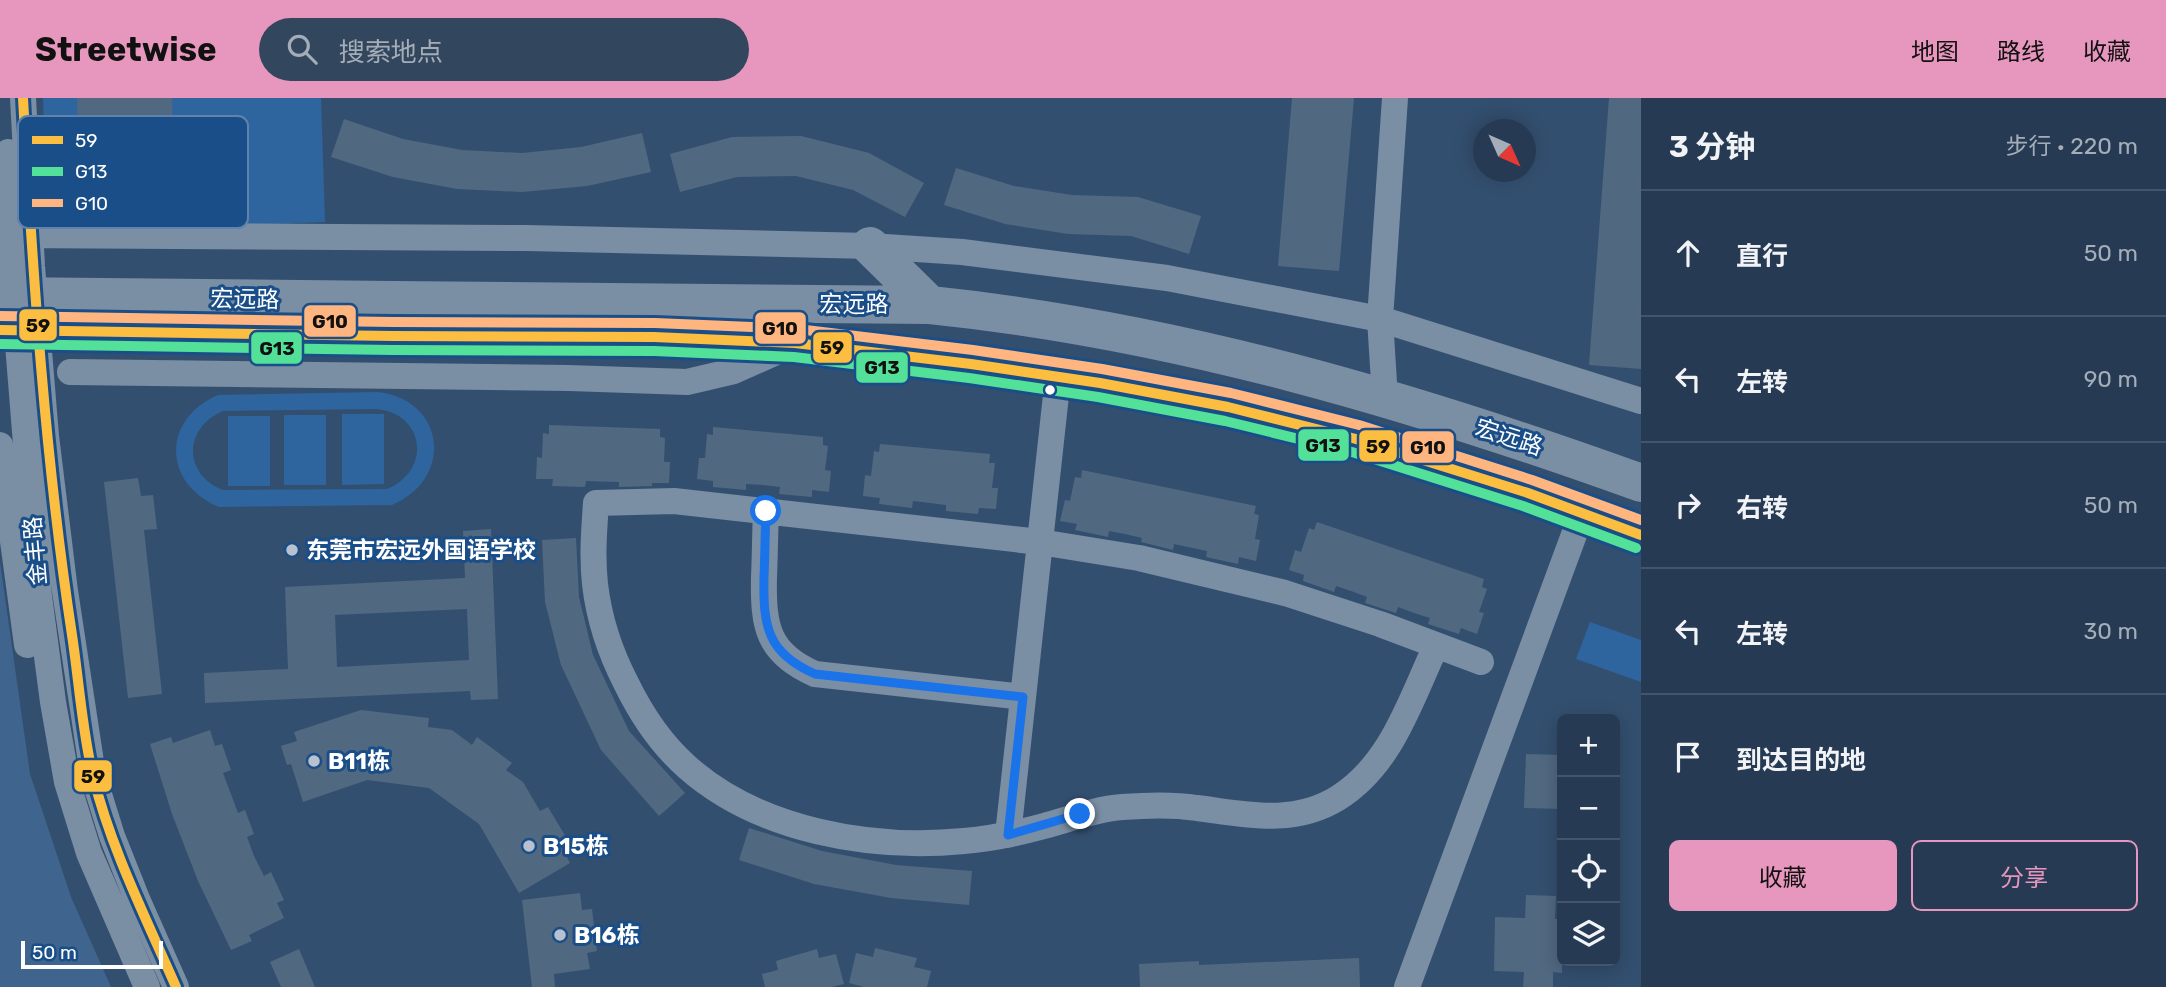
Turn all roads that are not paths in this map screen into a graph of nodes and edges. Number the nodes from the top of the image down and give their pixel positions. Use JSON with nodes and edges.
{"nodes":[{"id":1,"x":5,"y":98,"type":"edge"},
{"id":2,"x":23,"y":98,"type":"edge"},
{"id":3,"x":1395,"y":98,"type":"edge"},
{"id":4,"x":23,"y":116,"type":"edge"},
{"id":5,"x":4,"y":158,"type":"edge"},
{"id":6,"x":18,"y":221,"type":"edge"},
{"id":7,"x":19,"y":228,"type":"edge"},
{"id":8,"x":21,"y":228,"type":"edge"},
{"id":9,"x":21,"y":235,"type":"junction"},
{"id":10,"x":870,"y":246,"type":"junction"},
{"id":11,"x":0,"y":296,"type":"edge"},
{"id":12,"x":930,"y":305,"type":"junction"},
{"id":13,"x":393,"y":318,"type":"junction"},
{"id":14,"x":1380,"y":319,"type":"junction"},
{"id":15,"x":0,"y":330,"type":"edge"},
{"id":16,"x":796,"y":343,"type":"junction"},
{"id":17,"x":70,"y":372,"type":"dead end"},
{"id":18,"x":1058,"y":377,"type":"junction"},
{"id":19,"x":1385,"y":398,"type":"junction"},
{"id":20,"x":1641,"y":401,"type":"edge"},
{"id":21,"x":0,"y":446,"type":"edge"},
{"id":22,"x":1641,"y":483,"type":"edge"},
{"id":23,"x":766,"y":511,"type":"junction"},
{"id":24,"x":1582,"y":513,"type":"junction"},
{"id":25,"x":1641,"y":535,"type":"edge"},
{"id":26,"x":1040,"y":542,"type":"junction"},
{"id":27,"x":1436,"y":646,"type":"junction"},
{"id":28,"x":1481,"y":662,"type":"dead end"},
{"id":29,"x":1023,"y":697,"type":"junction"},
{"id":30,"x":63,"y":758,"type":"junction"},
{"id":31,"x":1008,"y":835,"type":"junction"},
{"id":32,"x":146,"y":987,"type":"edge"},
{"id":33,"x":176,"y":987,"type":"edge"},
{"id":34,"x":1407,"y":987,"type":"edge"}],
"edges":[{"from":1,"to":5,"type":"street","name":"金丰路"},
{"from":2,"to":4,"type":"street","name":"金丰路"},
{"from":3,"to":14,"type":"street"},
{"from":5,"to":6,"type":"street","name":"金丰路"},
{"from":7,"to":9,"type":"street","name":"金丰路"},
{"from":8,"to":9,"type":"street","name":"金丰路"},
{"from":9,"to":10,"type":"street"},
{"from":9,"to":30,"type":"street","name":"金丰路"},
{"from":9,"to":33,"type":"street","name":"金丰路"},
{"from":10,"to":12,"type":"highway"},
{"from":10,"to":14,"type":"street"},
{"from":11,"to":13,"type":"highway","name":"宏远路","bridge":true},
{"from":12,"to":13,"type":"highway","name":"宏远路"},
{"from":12,"to":19,"type":"highway","name":"宏远路"},
{"from":13,"to":15,"type":"highway","name":"宏远路","bridge":true},
{"from":13,"to":16,"type":"highway","name":"宏远路"},
{"from":14,"to":19,"type":"street"},
{"from":14,"to":20,"type":"street"},
{"from":16,"to":17,"type":"street"},
{"from":16,"to":18,"type":"highway","name":"宏远路"},
{"from":18,"to":24,"type":"highway","name":"宏远路"},
{"from":18,"to":26,"type":"street"},
{"from":19,"to":22,"type":"highway","name":"宏远路"},
{"from":21,"to":30,"type":"street"},
{"from":23,"to":26,"type":"street"},
{"from":23,"to":29,"type":"street"},
{"from":23,"to":31,"type":"street"},
{"from":24,"to":25,"type":"highway","name":"宏远路"},
{"from":24,"to":34,"type":"street"},
{"from":26,"to":27,"type":"street"},
{"from":26,"to":29,"type":"street"},
{"from":27,"to":28,"type":"street"},
{"from":27,"to":31,"type":"street"},
{"from":29,"to":31,"type":"street"},
{"from":30,"to":32,"type":"street","name":"金丰路"}]}
